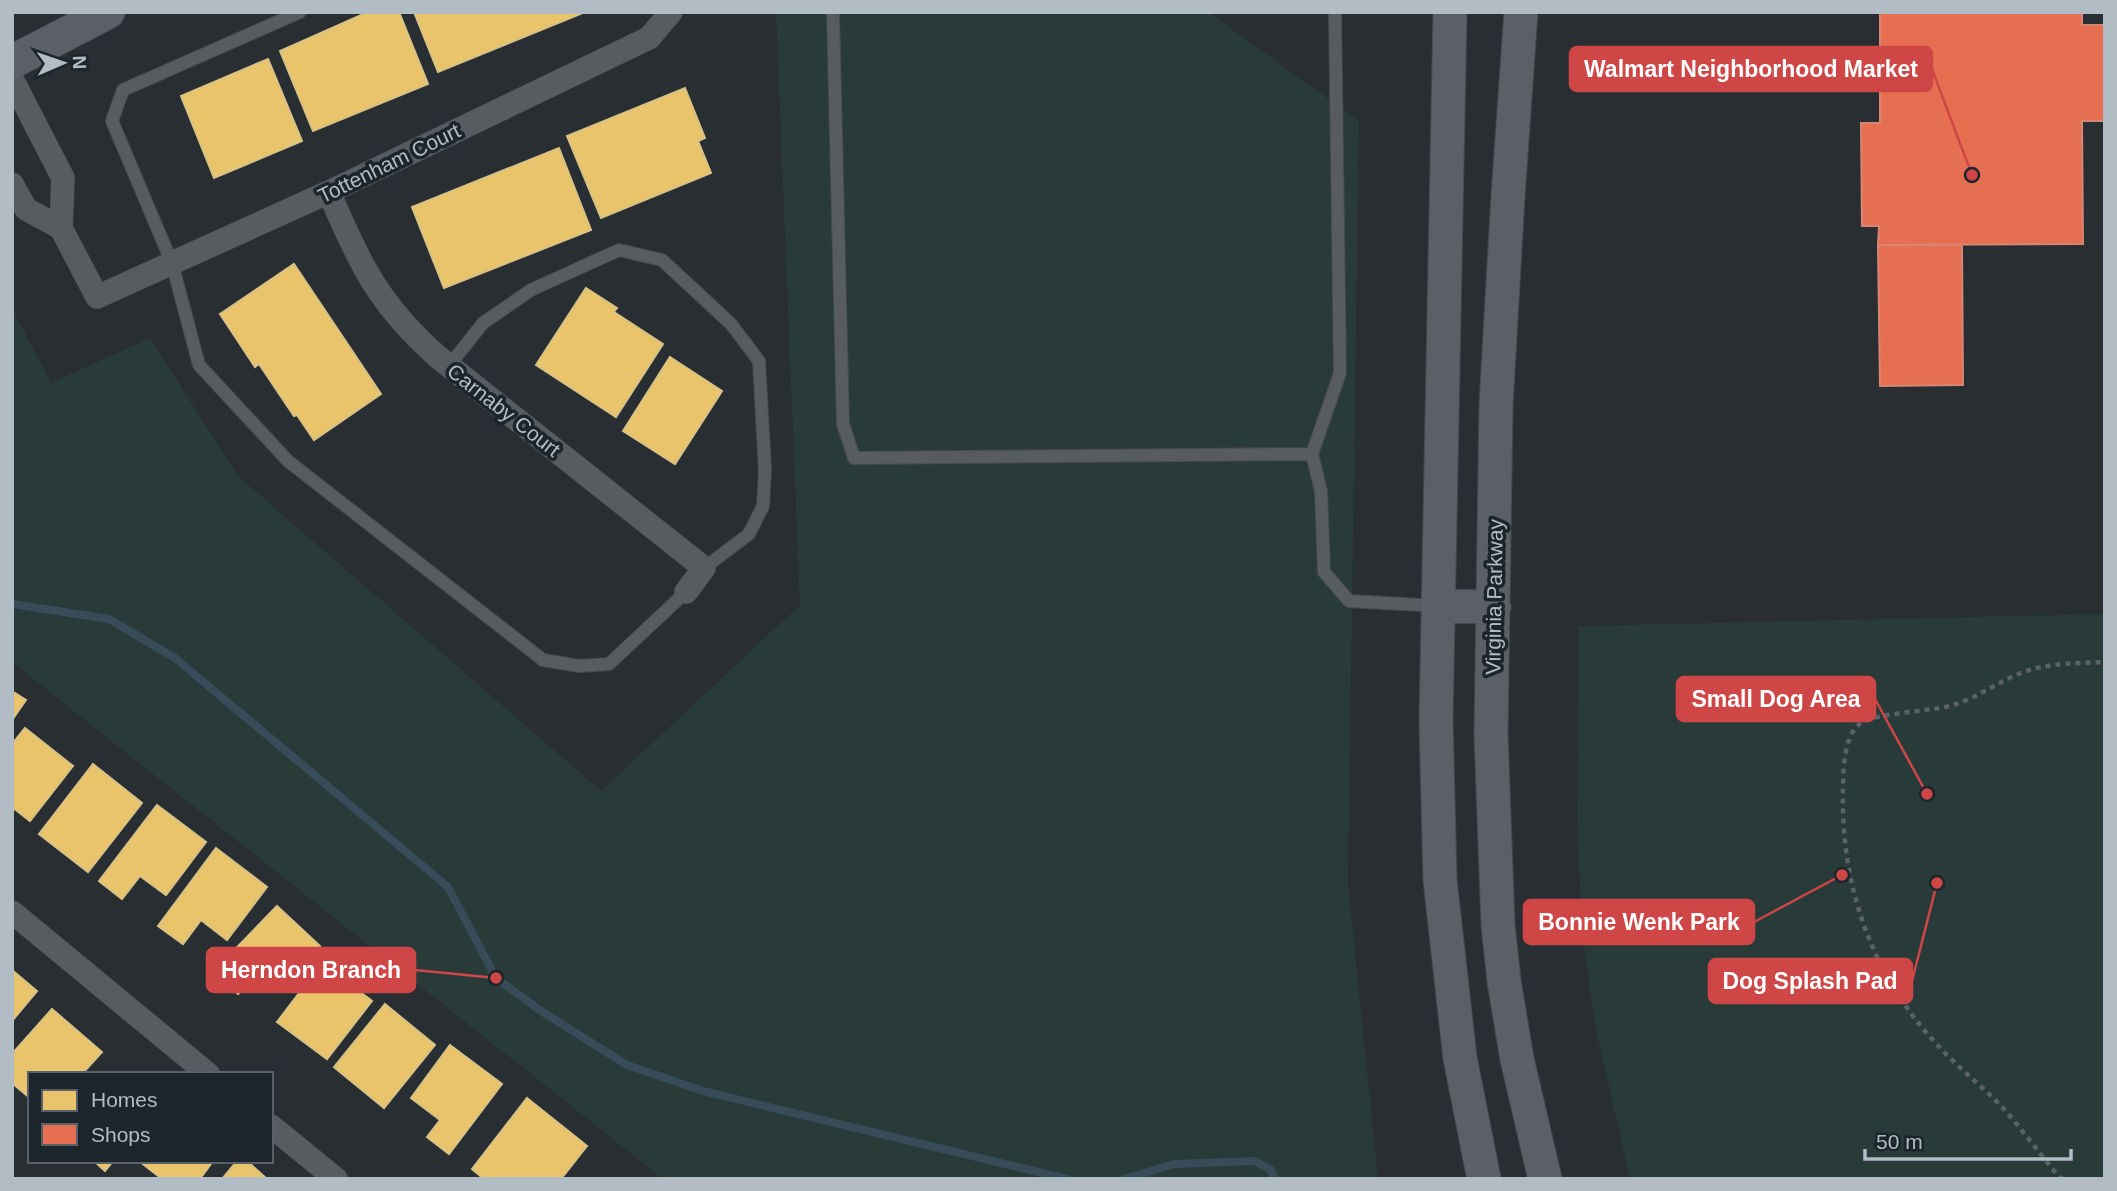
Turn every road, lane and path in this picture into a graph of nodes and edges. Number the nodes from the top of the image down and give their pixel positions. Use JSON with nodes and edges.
{"nodes":[{"id":1,"x":108,"y":12,"type":"edge"},
{"id":2,"x":300,"y":12,"type":"edge"},
{"id":3,"x":671,"y":12,"type":"edge"},
{"id":4,"x":833,"y":12,"type":"edge"},
{"id":5,"x":1335,"y":12,"type":"edge"},
{"id":6,"x":1450,"y":12,"type":"edge"},
{"id":7,"x":1521,"y":12,"type":"edge"},
{"id":8,"x":12,"y":62,"type":"edge"},
{"id":9,"x":12,"y":79,"type":"edge"},
{"id":10,"x":12,"y":184,"type":"edge"},
{"id":11,"x":329,"y":192,"type":"junction"},
{"id":12,"x":61,"y":228,"type":"junction"},
{"id":13,"x":172,"y":263,"type":"junction"},
{"id":14,"x":449,"y":366,"type":"junction"},
{"id":15,"x":1312,"y":454,"type":"junction"},
{"id":16,"x":704,"y":568,"type":"junction"},
{"id":17,"x":686,"y":592,"type":"joint"},
{"id":18,"x":1438,"y":606,"type":"junction"},
{"id":19,"x":1494,"y":607,"type":"junction"},
{"id":20,"x":2105,"y":662,"type":"edge"},
{"id":21,"x":12,"y":912,"type":"edge"},
{"id":22,"x":206,"y":1072,"type":"edge"},
{"id":23,"x":273,"y":1128,"type":"edge"},
{"id":24,"x":336,"y":1179,"type":"edge"},
{"id":25,"x":1484,"y":1179,"type":"edge"},
{"id":26,"x":1545,"y":1179,"type":"edge"},
{"id":27,"x":2063,"y":1179,"type":"edge"}],
"edges":[{"from":1,"to":8,"type":"main road"},
{"from":2,"to":13,"type":"lane"},
{"from":3,"to":11,"type":"street","name":"Tottenham Court"},
{"from":4,"to":15,"type":"lane"},
{"from":5,"to":15,"type":"lane"},
{"from":6,"to":18,"type":"main road"},
{"from":7,"to":19,"type":"main road","name":"Virginia Parkway"},
{"from":9,"to":12,"type":"street"},
{"from":10,"to":12,"type":"street"},
{"from":11,"to":13,"type":"street","name":"Tottenham Court"},
{"from":11,"to":14,"type":"street","name":"Carnaby Court"},
{"from":12,"to":13,"type":"street","name":"Tottenham Court"},
{"from":13,"to":17,"type":"lane"},
{"from":14,"to":16,"type":"street","name":"Carnaby Court"},
{"from":14,"to":16,"type":"lane"},
{"from":15,"to":18,"type":"lane"},
{"from":16,"to":17,"type":"street"},
{"from":18,"to":19,"type":"main road"},
{"from":18,"to":25,"type":"main road"},
{"from":19,"to":26,"type":"main road","name":"Virginia Parkway"},
{"from":20,"to":27,"type":"path"},
{"from":21,"to":22,"type":"street"},
{"from":23,"to":24,"type":"street"}]}
